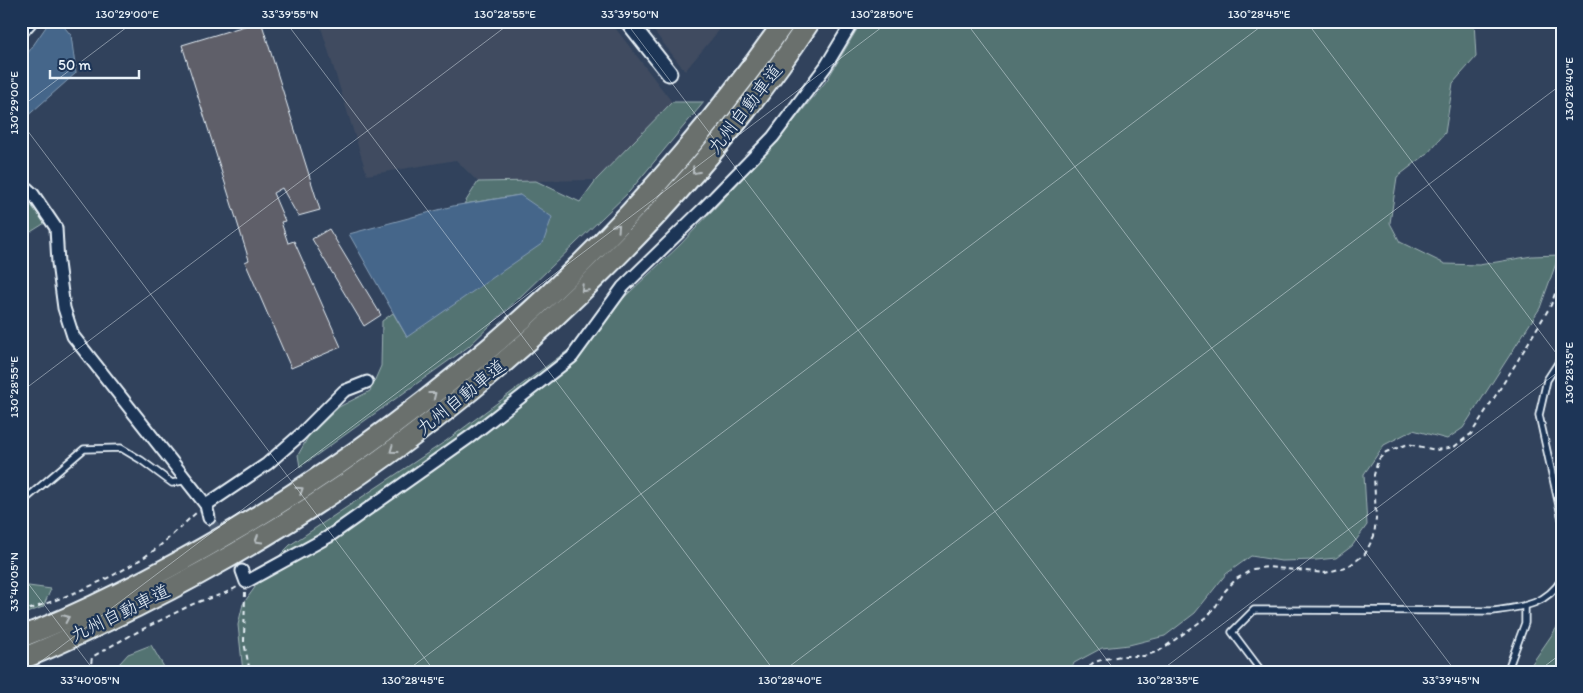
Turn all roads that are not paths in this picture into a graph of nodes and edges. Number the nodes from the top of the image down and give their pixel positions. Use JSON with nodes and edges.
{"nodes":[{"id":1,"x":29,"y":21,"type":"edge"},
{"id":2,"x":628,"y":21,"type":"edge"},
{"id":3,"x":785,"y":21,"type":"edge"},
{"id":4,"x":810,"y":21,"type":"edge"},
{"id":5,"x":853,"y":21,"type":"edge"},
{"id":6,"x":21,"y":30,"type":"edge"},
{"id":7,"x":669,"y":74,"type":"dead end"},
{"id":8,"x":21,"y":183,"type":"edge"},
{"id":9,"x":1562,"y":344,"type":"edge"},
{"id":10,"x":1561,"y":358,"type":"edge"},
{"id":11,"x":367,"y":382,"type":"dead end"},
{"id":12,"x":187,"y":480,"type":"junction"},
{"id":13,"x":21,"y":503,"type":"edge"},
{"id":14,"x":206,"y":505,"type":"junction"},
{"id":15,"x":209,"y":518,"type":"tunnel mouth"},
{"id":16,"x":1562,"y":519,"type":"edge"},
{"id":17,"x":244,"y":576,"type":"road end"},
{"id":18,"x":1562,"y":579,"type":"edge"},
{"id":19,"x":1525,"y":607,"type":"junction"},
{"id":20,"x":21,"y":637,"type":"edge"},
{"id":21,"x":21,"y":659,"type":"edge"},
{"id":22,"x":1262,"y":672,"type":"edge"},
{"id":23,"x":1506,"y":672,"type":"edge"}],
"edges":[{"from":1,"to":6,"type":"street"},
{"from":2,"to":7,"type":"street"},
{"from":20,"to":3,"type":"highway","name":"九州自動車道","one_way":true},
{"from":4,"to":21,"type":"highway","name":"九州自動車道","one_way":true},
{"from":5,"to":17,"type":"street"},
{"from":8,"to":12,"type":"street"},
{"from":9,"to":10,"type":"lane"},
{"from":10,"to":16,"type":"lane"},
{"from":11,"to":14,"type":"street"},
{"from":12,"to":13,"type":"lane"},
{"from":12,"to":14,"type":"street"},
{"from":14,"to":15,"type":"street"},
{"from":18,"to":19,"type":"lane"},
{"from":19,"to":22,"type":"lane"},
{"from":19,"to":23,"type":"lane"}]}
